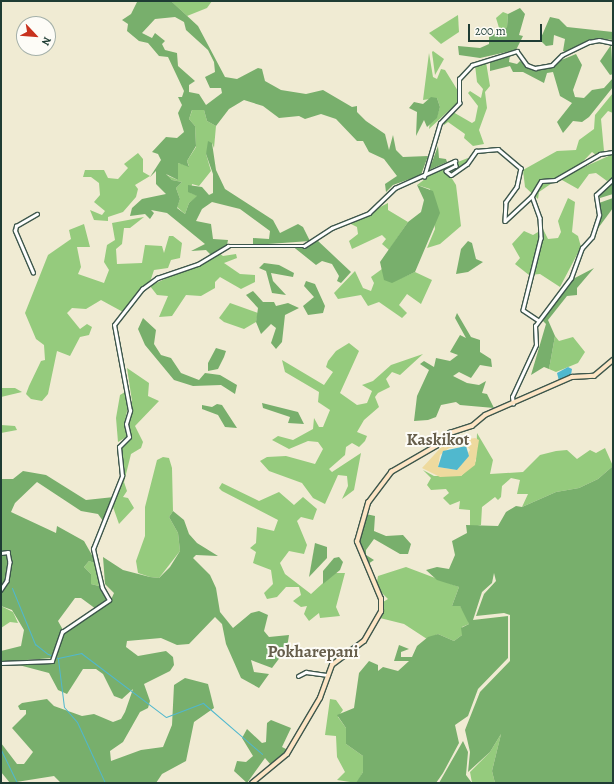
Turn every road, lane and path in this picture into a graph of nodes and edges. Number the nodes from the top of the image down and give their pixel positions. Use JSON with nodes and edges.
{"nodes":[{"id":1,"x":613,"y":44,"type":"edge"},
{"id":2,"x":613,"y":152,"type":"edge"},
{"id":3,"x":424,"y":177,"type":"junction"},
{"id":4,"x":613,"y":179,"type":"edge"},
{"id":5,"x":532,"y":196,"type":"junction"},
{"id":6,"x":37,"y":214,"type":"dead end"},
{"id":7,"x":33,"y":273,"type":"dead end"},
{"id":8,"x":538,"y":320,"type":"junction"},
{"id":9,"x":613,"y":360,"type":"edge"},
{"id":10,"x":513,"y":404,"type":"junction"},
{"id":11,"x":1,"y":553,"type":"edge"},
{"id":12,"x":1,"y":590,"type":"edge"},
{"id":13,"x":1,"y":663,"type":"edge"},
{"id":14,"x":328,"y":675,"type":"junction"},
{"id":15,"x":298,"y":676,"type":"dead end"},
{"id":16,"x":252,"y":783,"type":"edge"}],
"edges":[{"from":1,"to":3,"type":"street"},
{"from":2,"to":5,"type":"street"},
{"from":3,"to":5,"type":"street"},
{"from":3,"to":13,"type":"street"},
{"from":4,"to":8,"type":"street"},
{"from":5,"to":8,"type":"street"},
{"from":6,"to":7,"type":"street"},
{"from":8,"to":10,"type":"street"},
{"from":9,"to":10,"type":"street"},
{"from":10,"to":14,"type":"street"},
{"from":11,"to":12,"type":"street"},
{"from":14,"to":15,"type":"street"},
{"from":14,"to":16,"type":"street"}]}
